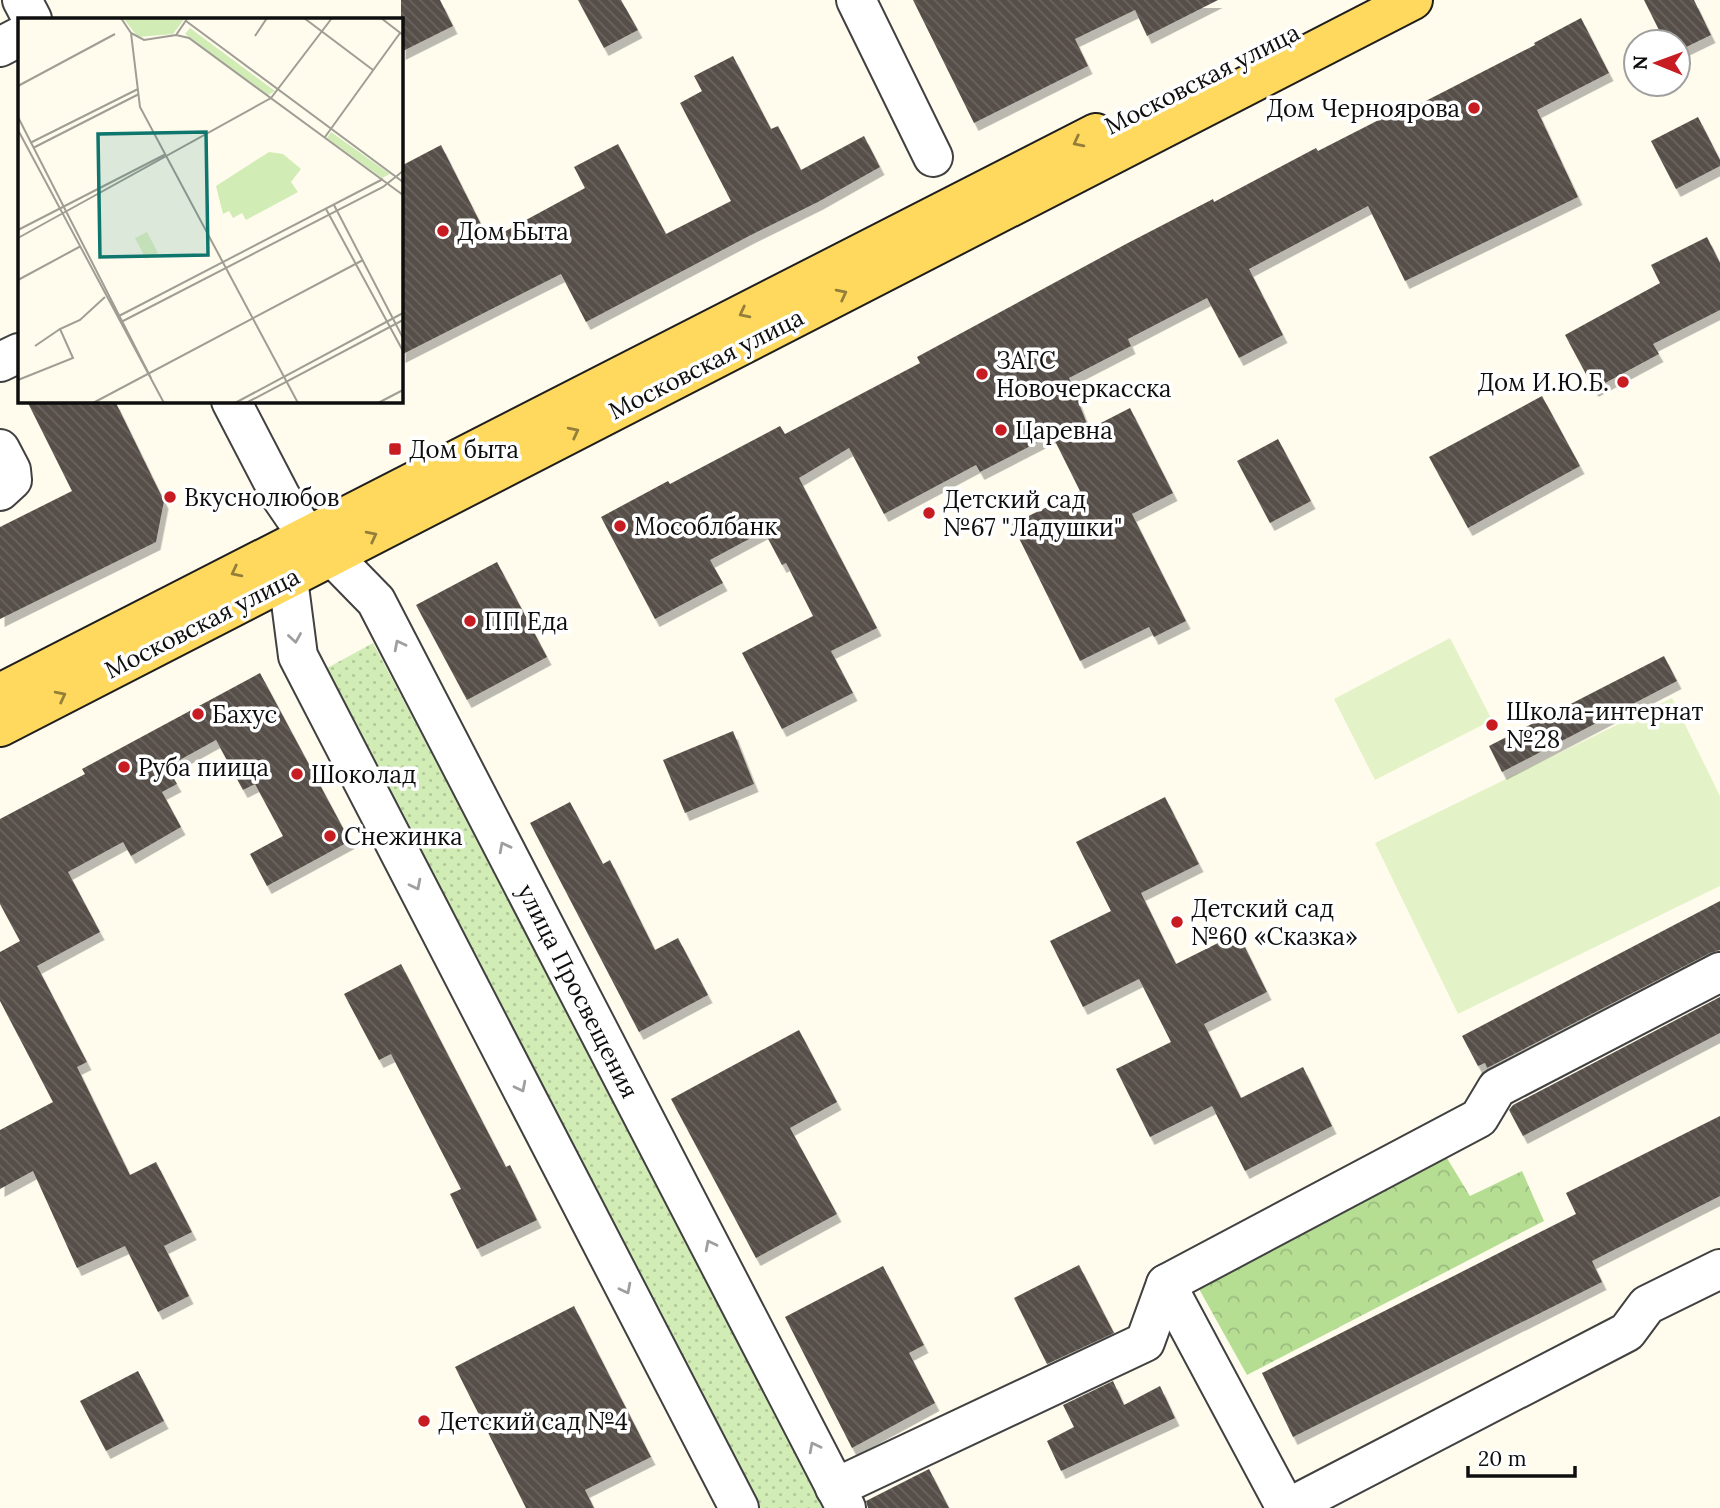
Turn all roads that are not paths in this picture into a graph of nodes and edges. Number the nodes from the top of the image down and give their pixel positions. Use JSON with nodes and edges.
{"nodes":[{"id":1,"x":22,"y":0,"type":"edge"},
{"id":2,"x":856,"y":0,"type":"edge"},
{"id":3,"x":1357,"y":0,"type":"edge"},
{"id":4,"x":1413,"y":0,"type":"edge"},
{"id":5,"x":31,"y":18,"type":"edge"},
{"id":6,"x":18,"y":38,"type":"edge"},
{"id":7,"x":0,"y":47,"type":"edge"},
{"id":8,"x":933,"y":157,"type":"dead end"},
{"id":9,"x":18,"y":353,"type":"edge"},
{"id":10,"x":0,"y":362,"type":"edge"},
{"id":11,"x":232,"y":402,"type":"edge"},
{"id":12,"x":0,"y":449,"type":"edge"},
{"id":13,"x":0,"y":491,"type":"edge"},
{"id":14,"x":304,"y":554,"type":"junction"},
{"id":15,"x":0,"y":694,"type":"edge"},
{"id":16,"x":0,"y":727,"type":"edge"},
{"id":17,"x":1720,"y":972,"type":"edge"},
{"id":18,"x":1720,"y":1269,"type":"edge"},
{"id":19,"x":1166,"y":1284,"type":"junction"},
{"id":20,"x":840,"y":1498,"type":"edge"},
{"id":21,"x":739,"y":1508,"type":"edge"},
{"id":22,"x":1287,"y":1508,"type":"edge"}],
"edges":[{"from":1,"to":5,"type":"street"},
{"from":2,"to":8,"type":"street"},
{"from":3,"to":14,"type":"main road","name":"Московская улица","one_way":true},
{"from":14,"to":4,"type":"main road","name":"Московская улица","one_way":true},
{"from":6,"to":7,"type":"street"},
{"from":9,"to":10,"type":"street"},
{"from":11,"to":14,"type":"street","name":"улица Просвещения"},
{"from":12,"to":13,"type":"street"},
{"from":14,"to":15,"type":"main road","name":"Московская улица","one_way":true},
{"from":16,"to":14,"type":"main road","name":"Московская улица","one_way":true},
{"from":20,"to":14,"type":"street","name":"улица Просвещения","one_way":true},
{"from":14,"to":21,"type":"street","name":"улица Просвещения","one_way":true},
{"from":17,"to":19,"type":"street"},
{"from":18,"to":22,"type":"street"},
{"from":19,"to":20,"type":"street"},
{"from":19,"to":22,"type":"street"}]}
